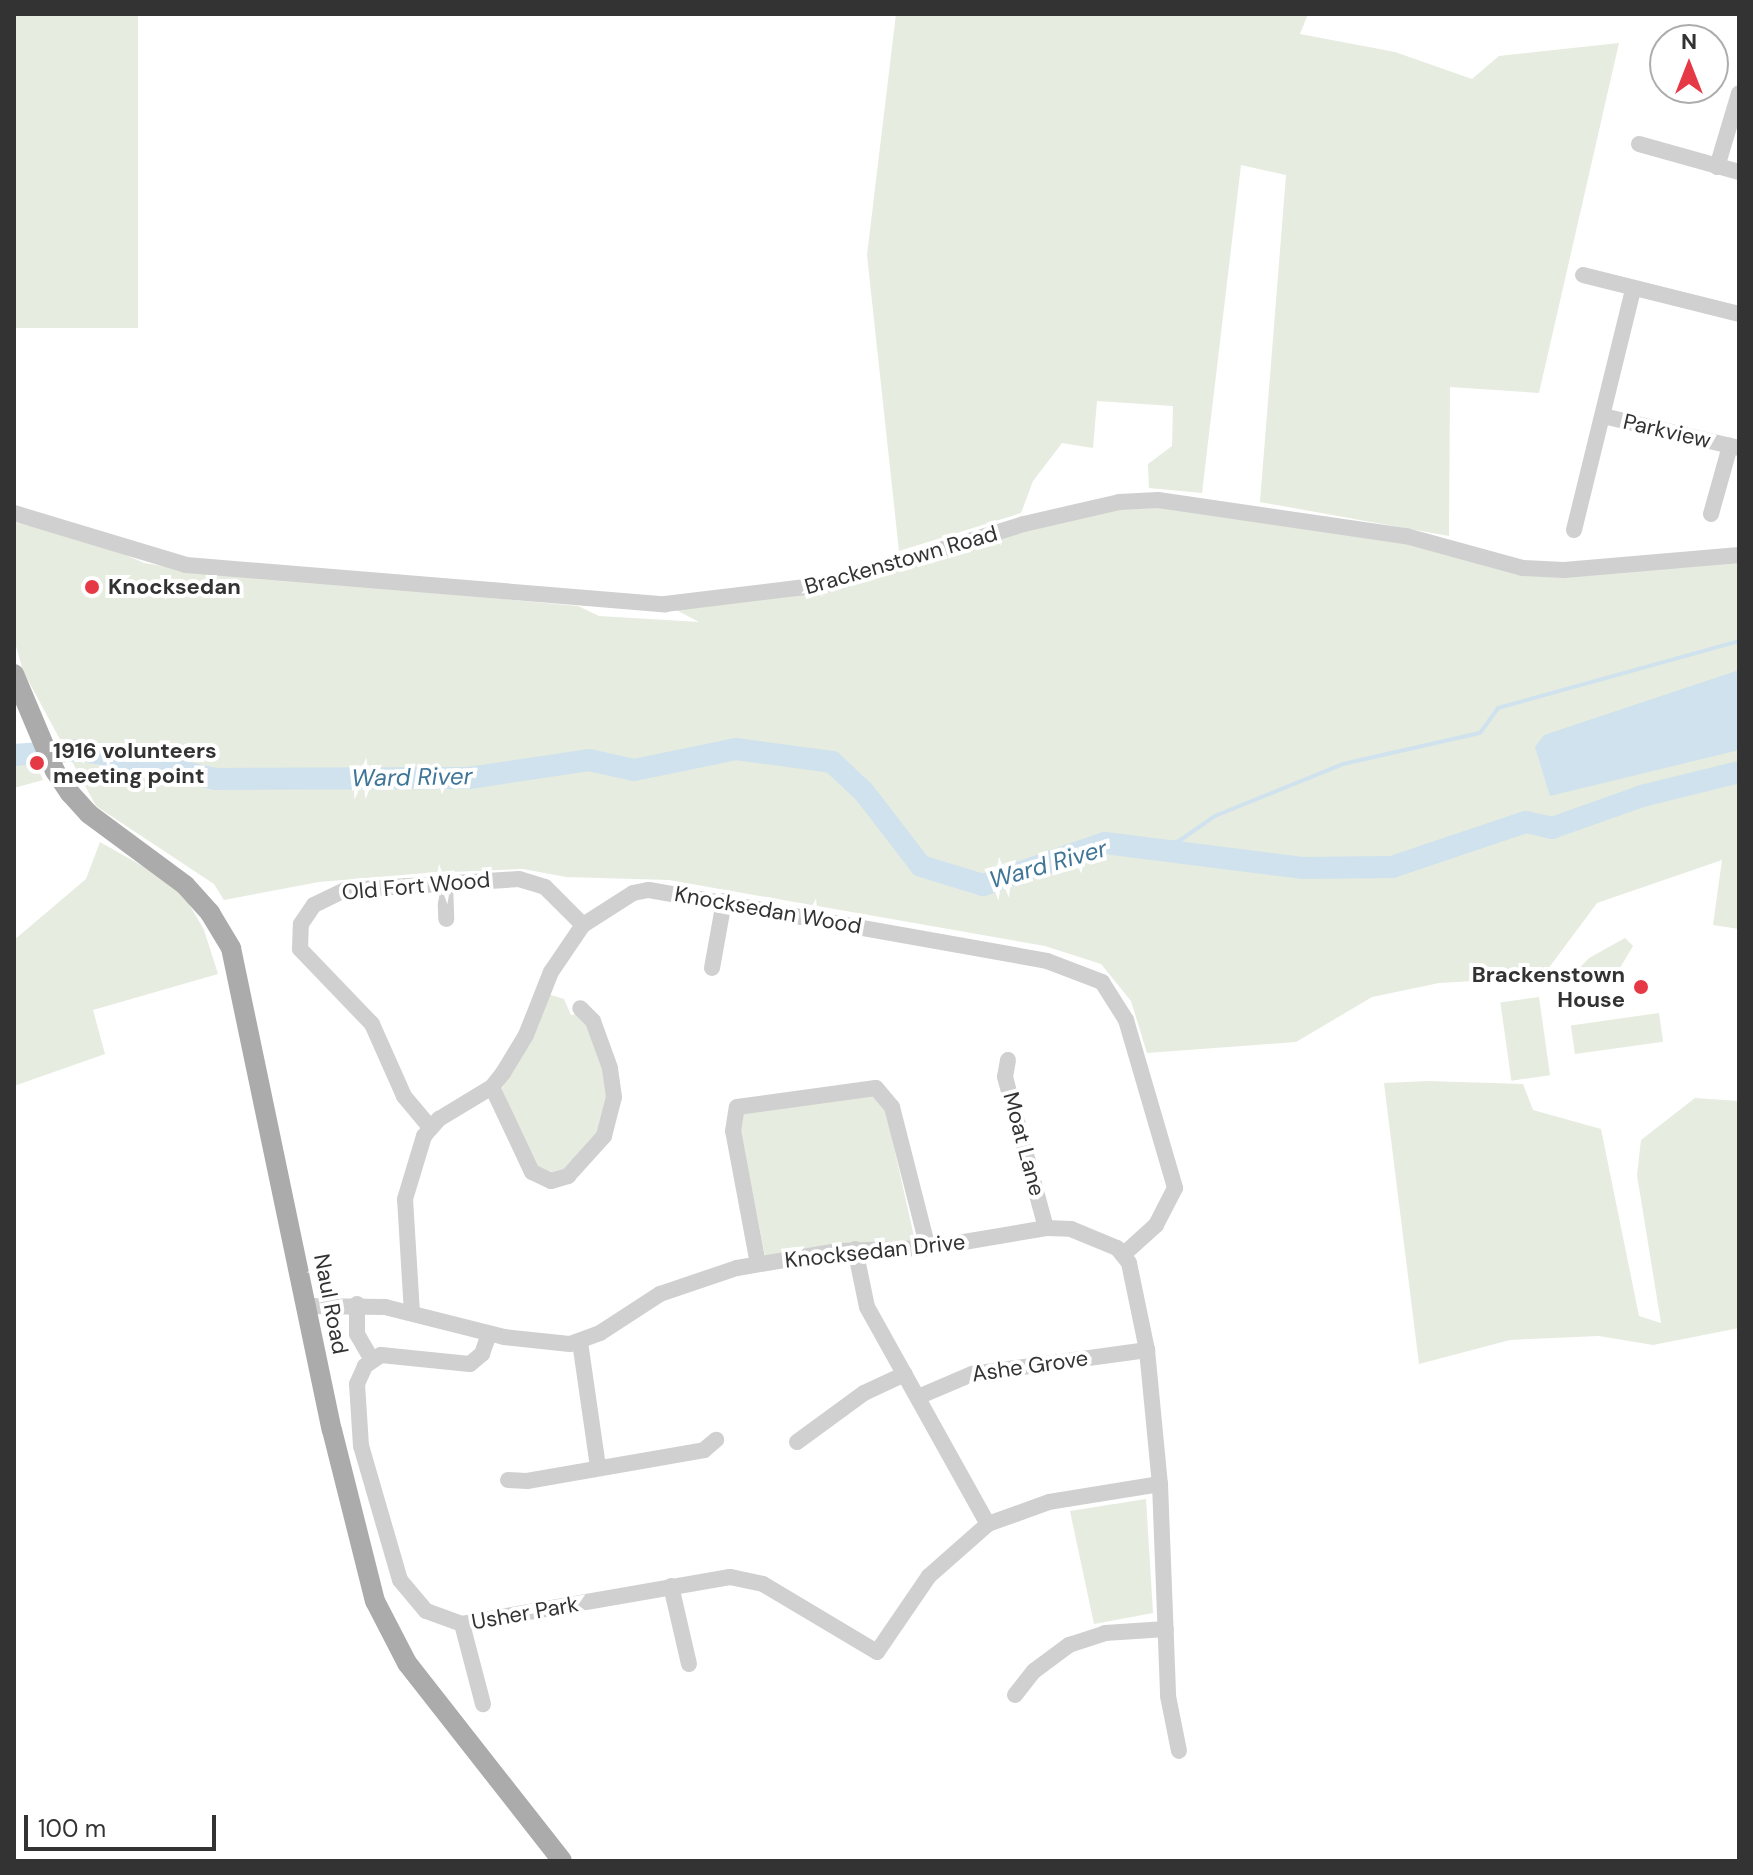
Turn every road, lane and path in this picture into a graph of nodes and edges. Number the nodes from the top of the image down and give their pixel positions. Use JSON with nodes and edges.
{"nodes":[{"id":1,"x":1739,"y":93,"type":"edge"},
{"id":2,"x":1639,"y":144,"type":"dead end"},
{"id":3,"x":1717,"y":167,"type":"junction"},
{"id":4,"x":1739,"y":172,"type":"edge"},
{"id":5,"x":1583,"y":275,"type":"dead end"},
{"id":6,"x":1633,"y":289,"type":"junction"},
{"id":7,"x":1739,"y":314,"type":"edge"},
{"id":8,"x":1603,"y":416,"type":"junction"},
{"id":9,"x":1735,"y":447,"type":"edge"},
{"id":10,"x":14,"y":513,"type":"edge"},
{"id":11,"x":1711,"y":514,"type":"dead end"},
{"id":12,"x":1574,"y":530,"type":"dead end"},
{"id":13,"x":1739,"y":555,"type":"edge"},
{"id":14,"x":14,"y":674,"type":"edge"},
{"id":15,"x":445,"y":883,"type":"junction"},
{"id":16,"x":724,"y":901,"type":"junction"},
{"id":17,"x":446,"y":919,"type":"dead end"},
{"id":18,"x":583,"y":925,"type":"junction"},
{"id":19,"x":712,"y":968,"type":"dead end"},
{"id":20,"x":580,"y":1008,"type":"dead end"},
{"id":21,"x":1008,"y":1060,"type":"dead end"},
{"id":22,"x":492,"y":1087,"type":"junction"},
{"id":23,"x":429,"y":1126,"type":"junction"},
{"id":24,"x":1046,"y":1228,"type":"junction"},
{"id":25,"x":928,"y":1248,"type":"junction"},
{"id":26,"x":855,"y":1249,"type":"junction"},
{"id":27,"x":1124,"y":1254,"type":"junction"},
{"id":28,"x":758,"y":1264,"type":"junction"},
{"id":29,"x":357,"y":1304,"type":"junction"},
{"id":30,"x":307,"y":1306,"type":"junction"},
{"id":31,"x":412,"y":1313,"type":"junction"},
{"id":32,"x":489,"y":1334,"type":"junction"},
{"id":33,"x":580,"y":1342,"type":"junction"},
{"id":34,"x":1147,"y":1350,"type":"junction"},
{"id":35,"x":372,"y":1360,"type":"junction"},
{"id":36,"x":905,"y":1374,"type":"junction"},
{"id":37,"x":918,"y":1397,"type":"junction"},
{"id":38,"x":716,"y":1440,"type":"dead end"},
{"id":39,"x":797,"y":1442,"type":"dead end"},
{"id":40,"x":598,"y":1467,"type":"junction"},
{"id":41,"x":508,"y":1480,"type":"dead end"},
{"id":42,"x":1160,"y":1484,"type":"junction"},
{"id":43,"x":988,"y":1524,"type":"junction"},
{"id":44,"x":671,"y":1586,"type":"junction"},
{"id":45,"x":462,"y":1624,"type":"junction"},
{"id":46,"x":1166,"y":1629,"type":"junction"},
{"id":47,"x":689,"y":1664,"type":"dead end"},
{"id":48,"x":1015,"y":1695,"type":"dead end"},
{"id":49,"x":483,"y":1704,"type":"dead end"},
{"id":50,"x":1179,"y":1751,"type":"dead end"},
{"id":51,"x":562,"y":1861,"type":"edge"}],
"edges":[{"from":1,"to":3,"type":"street"},
{"from":2,"to":3,"type":"street"},
{"from":3,"to":4,"type":"street"},
{"from":5,"to":6,"type":"street"},
{"from":6,"to":7,"type":"street"},
{"from":6,"to":8,"type":"street","name":"Parkview"},
{"from":8,"to":9,"type":"street","name":"Parkview"},
{"from":8,"to":12,"type":"street","name":"Parkview"},
{"from":9,"to":11,"type":"street","name":"Parkview"},
{"from":10,"to":13,"type":"street","name":"Brackenstown Road"},
{"from":14,"to":30,"type":"main road","name":"Naul Road"},
{"from":15,"to":17,"type":"street"},
{"from":15,"to":18,"type":"street","name":"Old Fort Wood"},
{"from":15,"to":23,"type":"street","name":"Old Fort Wood"},
{"from":16,"to":18,"type":"street","name":"Knocksedan Wood"},
{"from":16,"to":19,"type":"street"},
{"from":16,"to":27,"type":"street","name":"Knocksedan Wood"},
{"from":18,"to":22,"type":"street","name":"Knocksedan Wood"},
{"from":20,"to":22,"type":"street"},
{"from":21,"to":24,"type":"street","name":"Moat Lane"},
{"from":22,"to":23,"type":"street","name":"Knocksedan Wood"},
{"from":23,"to":31,"type":"street"},
{"from":24,"to":25,"type":"street","name":"Knocksedan Drive"},
{"from":24,"to":27,"type":"street","name":"Knocksedan Drive"},
{"from":25,"to":26,"type":"street","name":"Knocksedan Drive"},
{"from":25,"to":28,"type":"street"},
{"from":26,"to":28,"type":"street","name":"Knocksedan Drive"},
{"from":26,"to":36,"type":"street"},
{"from":27,"to":34,"type":"street"},
{"from":28,"to":33,"type":"street","name":"Knocksedan Drive"},
{"from":29,"to":30,"type":"street"},
{"from":29,"to":31,"type":"street"},
{"from":29,"to":35,"type":"street"},
{"from":30,"to":51,"type":"main road","name":"Naul Road"},
{"from":31,"to":32,"type":"street"},
{"from":32,"to":33,"type":"street"},
{"from":32,"to":35,"type":"street"},
{"from":33,"to":40,"type":"street"},
{"from":34,"to":37,"type":"street","name":"Ashe Grove"},
{"from":34,"to":42,"type":"street"},
{"from":35,"to":45,"type":"street","name":"Usher Park"},
{"from":36,"to":37,"type":"street"},
{"from":36,"to":39,"type":"street"},
{"from":37,"to":43,"type":"street"},
{"from":38,"to":40,"type":"street"},
{"from":40,"to":41,"type":"street"},
{"from":42,"to":43,"type":"street"},
{"from":42,"to":46,"type":"street"},
{"from":43,"to":44,"type":"street","name":"Usher Park"},
{"from":44,"to":45,"type":"street","name":"Usher Park"},
{"from":44,"to":47,"type":"street"},
{"from":45,"to":49,"type":"street"},
{"from":46,"to":48,"type":"street"},
{"from":46,"to":50,"type":"street"}]}
